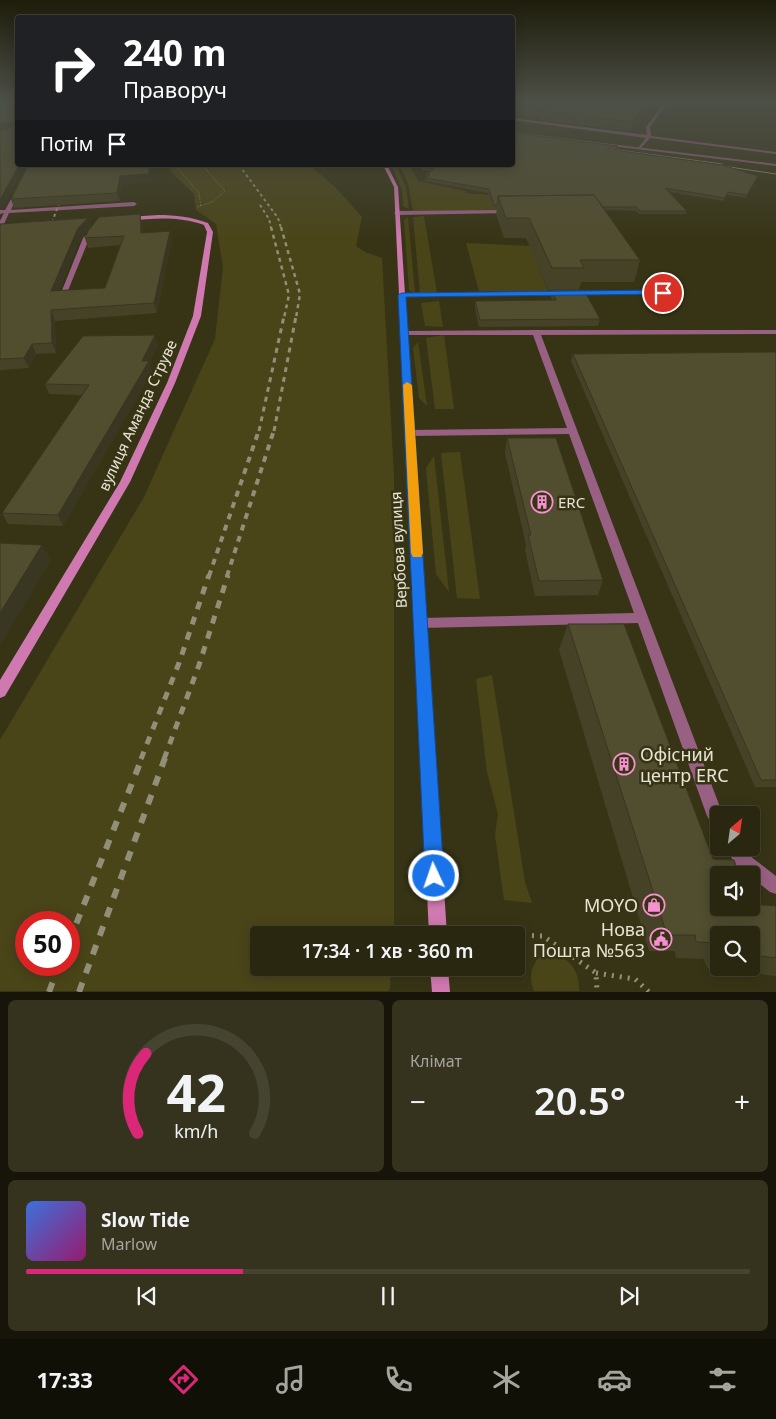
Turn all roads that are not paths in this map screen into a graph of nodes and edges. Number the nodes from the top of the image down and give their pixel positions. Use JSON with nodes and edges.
{"nodes":[{"id":1,"x":634,"y":147,"type":"edge"},
{"id":2,"x":731,"y":147,"type":"edge"},
{"id":3,"x":640,"y":148,"type":"joint"},
{"id":4,"x":776,"y":153,"type":"edge"},
{"id":5,"x":776,"y":165,"type":"edge"},
{"id":6,"x":387,"y":167,"type":"edge"},
{"id":7,"x":23,"y":180,"type":"edge"},
{"id":8,"x":134,"y":204,"type":"dead end"},
{"id":9,"x":7,"y":211,"type":"junction"},
{"id":10,"x":0,"y":212,"type":"edge"},
{"id":11,"x":520,"y":212,"type":"edge"},
{"id":12,"x":397,"y":213,"type":"junction"},
{"id":13,"x":116,"y":220,"type":"edge"},
{"id":14,"x":0,"y":226,"type":"edge"},
{"id":15,"x":97,"y":228,"type":"edge"},
{"id":16,"x":8,"y":229,"type":"edge"},
{"id":17,"x":0,"y":230,"type":"edge"},
{"id":18,"x":663,"y":293,"type":"dead end"},
{"id":19,"x":402,"y":295,"type":"junction"},
{"id":20,"x":62,"y":298,"type":"edge"},
{"id":21,"x":536,"y":332,"type":"junction"},
{"id":22,"x":776,"y":332,"type":"edge"},
{"id":23,"x":404,"y":333,"type":"junction"},
{"id":24,"x":573,"y":432,"type":"junction"},
{"id":25,"x":410,"y":433,"type":"junction"},
{"id":26,"x":642,"y":618,"type":"junction"},
{"id":27,"x":421,"y":623,"type":"junction"},
{"id":28,"x":0,"y":692,"type":"edge"},
{"id":29,"x":710,"y":806,"type":"edge"},
{"id":30,"x":740,"y":856,"type":"edge"},
{"id":31,"x":776,"y":886,"type":"edge"},
{"id":32,"x":438,"y":926,"type":"edge"},
{"id":33,"x":440,"y":976,"type":"edge"},
{"id":34,"x":441,"y":992,"type":"edge"}],
"edges":[{"from":1,"to":3,"type":"street"},
{"from":2,"to":4,"type":"street"},
{"from":3,"to":5,"type":"street"},
{"from":6,"to":12,"type":"main road","name":"Вербова вулиця"},
{"from":7,"to":9,"type":"street"},
{"from":8,"to":9,"type":"street"},
{"from":9,"to":10,"type":"street"},
{"from":9,"to":14,"type":"street"},
{"from":11,"to":12,"type":"street"},
{"from":12,"to":19,"type":"main road","name":"Вербова вулиця"},
{"from":13,"to":28,"type":"main road","name":"вулиця Аманда Струве"},
{"from":15,"to":20,"type":"street"},
{"from":16,"to":17,"type":"main road"},
{"from":18,"to":19,"type":"street"},
{"from":19,"to":23,"type":"main road","name":"Вербова вулиця"},
{"from":21,"to":22,"type":"street"},
{"from":21,"to":23,"type":"street"},
{"from":21,"to":24,"type":"street"},
{"from":23,"to":25,"type":"main road","name":"Вербова вулиця"},
{"from":24,"to":25,"type":"street"},
{"from":24,"to":26,"type":"street"},
{"from":25,"to":27,"type":"main road","name":"Вербова вулиця"},
{"from":26,"to":27,"type":"street"},
{"from":26,"to":29,"type":"street"},
{"from":27,"to":32,"type":"main road","name":"Вербова вулиця"},
{"from":30,"to":31,"type":"street"},
{"from":33,"to":34,"type":"main road"}]}
